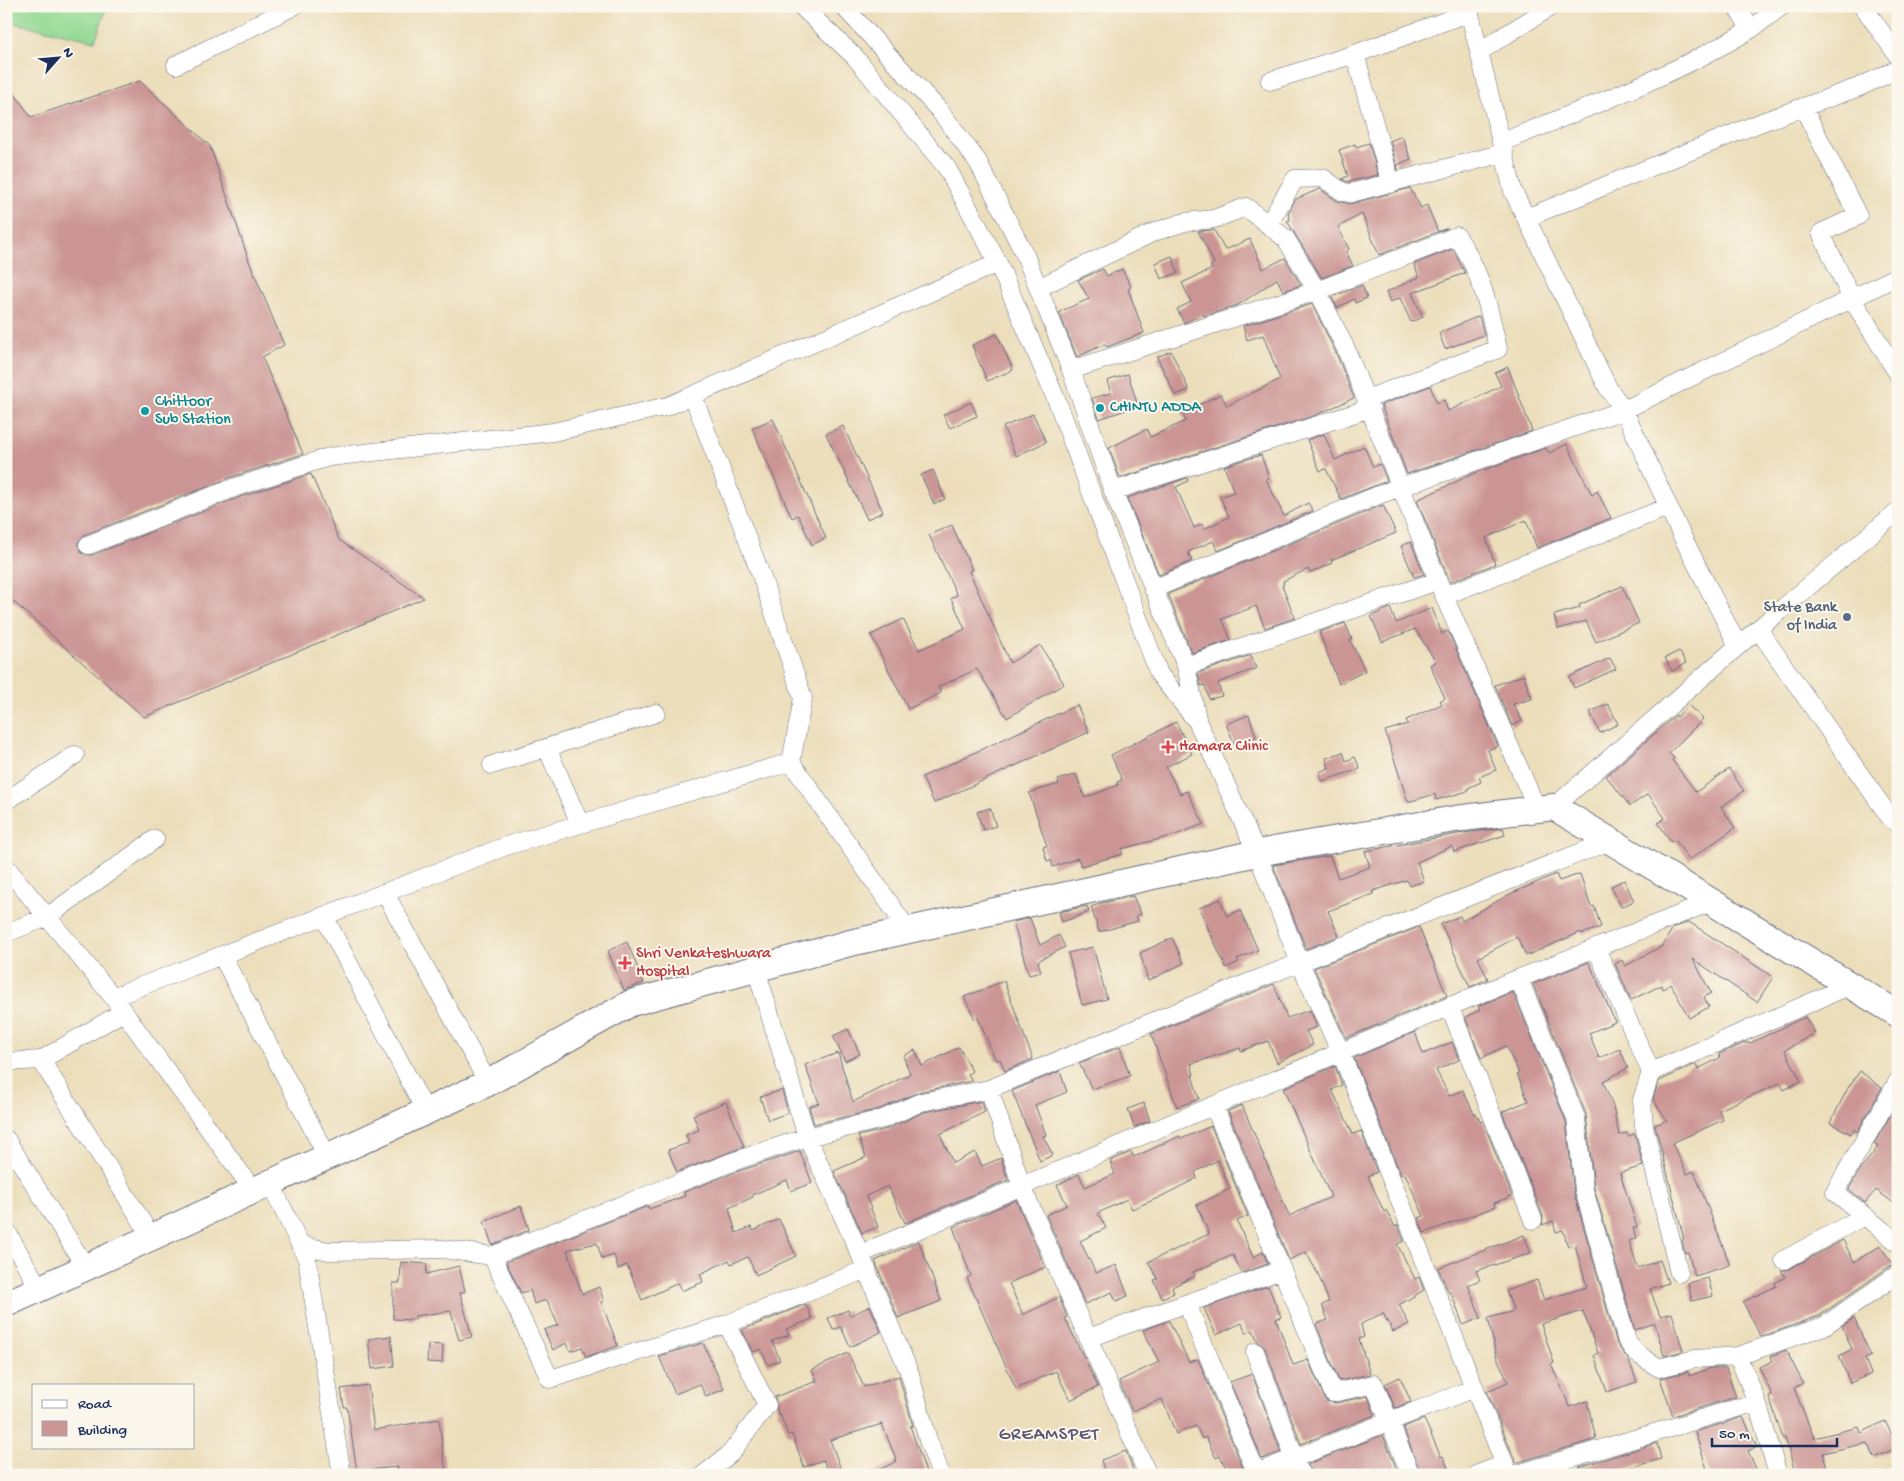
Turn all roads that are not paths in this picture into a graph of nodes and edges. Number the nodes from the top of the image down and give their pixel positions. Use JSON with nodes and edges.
{"nodes":[{"id":1,"x":294,"y":6,"type":"edge"},
{"id":2,"x":802,"y":6,"type":"edge"},
{"id":3,"x":843,"y":6,"type":"edge"},
{"id":4,"x":1736,"y":6,"type":"edge"},
{"id":5,"x":1782,"y":6,"type":"edge"},
{"id":6,"x":1862,"y":6,"type":"edge"},
{"id":7,"x":1547,"y":8,"type":"edge"},
{"id":8,"x":1469,"y":9,"type":"edge"},
{"id":9,"x":825,"y":28,"type":"junction"},
{"id":10,"x":1750,"y":29,"type":"junction"},
{"id":11,"x":1480,"y":52,"type":"junction"},
{"id":12,"x":1355,"y":54,"type":"junction"},
{"id":13,"x":1898,"y":56,"type":"edge"},
{"id":14,"x":176,"y":65,"type":"dead end"},
{"id":15,"x":1898,"y":69,"type":"edge"},
{"id":16,"x":1270,"y":81,"type":"dead end"},
{"id":17,"x":1803,"y":107,"type":"junction"},
{"id":18,"x":1503,"y":148,"type":"junction"},
{"id":19,"x":972,"y":153,"type":"junction"},
{"id":20,"x":947,"y":168,"type":"junction"},
{"id":21,"x":1391,"y":184,"type":"junction"},
{"id":22,"x":1526,"y":218,"type":"junction"},
{"id":23,"x":1268,"y":225,"type":"junction"},
{"id":24,"x":998,"y":263,"type":"junction"},
{"id":25,"x":1898,"y":276,"type":"edge"},
{"id":26,"x":1038,"y":288,"type":"junction"},
{"id":27,"x":1316,"y":290,"type":"junction"},
{"id":28,"x":1852,"y":299,"type":"junction"},
{"id":29,"x":1048,"y":312,"type":"junction"},
{"id":30,"x":1024,"y":324,"type":"junction"},
{"id":31,"x":1071,"y":370,"type":"junction"},
{"id":32,"x":1898,"y":374,"type":"edge"},
{"id":33,"x":693,"y":396,"type":"junction"},
{"id":34,"x":1369,"y":403,"type":"junction"},
{"id":35,"x":1624,"y":410,"type":"junction"},
{"id":36,"x":1400,"y":487,"type":"junction"},
{"id":37,"x":1113,"y":491,"type":"junction"},
{"id":38,"x":1668,"y":508,"type":"junction"},
{"id":39,"x":1898,"y":511,"type":"edge"},
{"id":40,"x":88,"y":545,"type":"dead end"},
{"id":41,"x":1440,"y":588,"type":"junction"},
{"id":42,"x":1153,"y":589,"type":"junction"},
{"id":43,"x":1758,"y":630,"type":"junction"},
{"id":44,"x":1738,"y":646,"type":"junction"},
{"id":45,"x":1186,"y":666,"type":"junction"},
{"id":46,"x":656,"y":713,"type":"dead end"},
{"id":47,"x":1198,"y":723,"type":"junction"},
{"id":48,"x":547,"y":748,"type":"junction"},
{"id":49,"x":75,"y":755,"type":"dead end"},
{"id":50,"x":791,"y":762,"type":"junction"},
{"id":51,"x":492,"y":765,"type":"dead end"},
{"id":52,"x":6,"y":800,"type":"edge"},
{"id":53,"x":1546,"y":808,"type":"junction"},
{"id":54,"x":580,"y":824,"type":"junction"},
{"id":55,"x":1898,"y":824,"type":"edge"},
{"id":56,"x":155,"y":839,"type":"dead end"},
{"id":57,"x":1610,"y":841,"type":"junction"},
{"id":58,"x":1257,"y":853,"type":"junction"},
{"id":59,"x":6,"y":867,"type":"edge"},
{"id":60,"x":385,"y":893,"type":"junction"},
{"id":61,"x":1711,"y":902,"type":"junction"},
{"id":62,"x":47,"y":916,"type":"junction"},
{"id":63,"x":324,"y":916,"type":"junction"},
{"id":64,"x":908,"y":930,"type":"junction"},
{"id":65,"x":6,"y":933,"type":"edge"},
{"id":66,"x":1596,"y":948,"type":"junction"},
{"id":67,"x":222,"y":956,"type":"junction"},
{"id":68,"x":1300,"y":963,"type":"junction"},
{"id":69,"x":756,"y":969,"type":"junction"},
{"id":70,"x":1519,"y":979,"type":"junction"},
{"id":71,"x":1851,"y":985,"type":"junction"},
{"id":72,"x":113,"y":997,"type":"junction"},
{"id":73,"x":1450,"y":1007,"type":"junction"},
{"id":74,"x":123,"y":1012,"type":"junction"},
{"id":75,"x":1898,"y":1014,"type":"edge"},
{"id":76,"x":1341,"y":1053,"type":"junction"},
{"id":77,"x":41,"y":1060,"type":"junction"},
{"id":78,"x":6,"y":1062,"type":"edge"},
{"id":79,"x":1651,"y":1072,"type":"junction"},
{"id":80,"x":1898,"y":1081,"type":"edge"},
{"id":81,"x":488,"y":1083,"type":"junction"},
{"id":82,"x":989,"y":1089,"type":"junction"},
{"id":83,"x":1214,"y":1106,"type":"junction"},
{"id":84,"x":426,"y":1112,"type":"junction"},
{"id":85,"x":807,"y":1137,"type":"junction"},
{"id":86,"x":6,"y":1139,"type":"edge"},
{"id":87,"x":327,"y":1156,"type":"junction"},
{"id":88,"x":261,"y":1186,"type":"junction"},
{"id":89,"x":1022,"y":1186,"type":"junction"},
{"id":90,"x":1864,"y":1216,"type":"junction"},
{"id":91,"x":1533,"y":1220,"type":"dead end"},
{"id":92,"x":6,"y":1230,"type":"edge"},
{"id":93,"x":151,"y":1236,"type":"junction"},
{"id":94,"x":1898,"y":1243,"type":"edge"},
{"id":95,"x":300,"y":1245,"type":"junction"},
{"id":96,"x":492,"y":1256,"type":"junction"},
{"id":97,"x":1784,"y":1260,"type":"dead end"},
{"id":98,"x":864,"y":1262,"type":"junction"},
{"id":99,"x":85,"y":1266,"type":"junction"},
{"id":100,"x":1282,"y":1270,"type":"junction"},
{"id":101,"x":1679,"y":1274,"type":"dead end"},
{"id":102,"x":1898,"y":1274,"type":"edge"},
{"id":103,"x":39,"y":1288,"type":"junction"},
{"id":104,"x":6,"y":1304,"type":"edge"},
{"id":105,"x":1187,"y":1304,"type":"junction"},
{"id":106,"x":727,"y":1324,"type":"junction"},
{"id":107,"x":1088,"y":1338,"type":"junction"},
{"id":108,"x":1256,"y":1352,"type":"dead end"},
{"id":109,"x":1738,"y":1356,"type":"junction"},
{"id":110,"x":1475,"y":1388,"type":"junction"},
{"id":111,"x":1757,"y":1402,"type":"junction"},
{"id":112,"x":1389,"y":1421,"type":"junction"},
{"id":113,"x":1294,"y":1458,"type":"junction"},
{"id":114,"x":1510,"y":1471,"type":"edge"},
{"id":115,"x":1254,"y":1474,"type":"edge"},
{"id":116,"x":342,"y":1475,"type":"edge"},
{"id":117,"x":703,"y":1475,"type":"edge"},
{"id":118,"x":941,"y":1475,"type":"edge"},
{"id":119,"x":1148,"y":1475,"type":"edge"},
{"id":120,"x":1301,"y":1475,"type":"edge"},
{"id":121,"x":1411,"y":1475,"type":"edge"},
{"id":122,"x":1476,"y":1475,"type":"edge"},
{"id":123,"x":1778,"y":1475,"type":"edge"}],
"edges":[{"from":1,"to":14,"type":"street"},
{"from":2,"to":9,"type":"street"},
{"from":3,"to":9,"type":"street"},
{"from":3,"to":19,"type":"street"},
{"from":4,"to":10,"type":"street"},
{"from":5,"to":10,"type":"street"},
{"from":6,"to":13,"type":"street"},
{"from":7,"to":11,"type":"street"},
{"from":8,"to":11,"type":"street"},
{"from":8,"to":12,"type":"street"},
{"from":9,"to":20,"type":"street"},
{"from":10,"to":18,"type":"street"},
{"from":11,"to":18,"type":"street"},
{"from":12,"to":16,"type":"street"},
{"from":12,"to":21,"type":"street"},
{"from":15,"to":17,"type":"street"},
{"from":17,"to":22,"type":"street"},
{"from":17,"to":28,"type":"street"},
{"from":18,"to":21,"type":"street"},
{"from":18,"to":22,"type":"street"},
{"from":19,"to":20,"type":"street"},
{"from":19,"to":26,"type":"street"},
{"from":20,"to":24,"type":"street"},
{"from":21,"to":23,"type":"street"},
{"from":22,"to":35,"type":"street"},
{"from":23,"to":26,"type":"street"},
{"from":23,"to":27,"type":"street"},
{"from":24,"to":30,"type":"street"},
{"from":24,"to":33,"type":"street"},
{"from":25,"to":28,"type":"street"},
{"from":26,"to":29,"type":"street"},
{"from":27,"to":31,"type":"street"},
{"from":27,"to":34,"type":"street"},
{"from":27,"to":34,"type":"street"},
{"from":28,"to":32,"type":"street"},
{"from":28,"to":35,"type":"street"},
{"from":29,"to":30,"type":"street"},
{"from":29,"to":31,"type":"street"},
{"from":30,"to":47,"type":"street"},
{"from":31,"to":37,"type":"street"},
{"from":33,"to":40,"type":"street"},
{"from":33,"to":50,"type":"street"},
{"from":34,"to":36,"type":"street"},
{"from":34,"to":37,"type":"street"},
{"from":35,"to":36,"type":"street"},
{"from":35,"to":38,"type":"street"},
{"from":36,"to":41,"type":"street"},
{"from":36,"to":42,"type":"street"},
{"from":37,"to":42,"type":"street"},
{"from":38,"to":41,"type":"street"},
{"from":38,"to":44,"type":"street"},
{"from":39,"to":43,"type":"street"},
{"from":41,"to":45,"type":"street"},
{"from":41,"to":53,"type":"street"},
{"from":42,"to":45,"type":"street"},
{"from":43,"to":44,"type":"street"},
{"from":43,"to":55,"type":"street"},
{"from":44,"to":53,"type":"street"},
{"from":45,"to":47,"type":"street"},
{"from":46,"to":48,"type":"street"},
{"from":47,"to":58,"type":"street"},
{"from":48,"to":51,"type":"street"},
{"from":48,"to":54,"type":"street"},
{"from":49,"to":52,"type":"street"},
{"from":50,"to":54,"type":"street"},
{"from":50,"to":64,"type":"street"},
{"from":53,"to":57,"type":"highway"},
{"from":53,"to":58,"type":"highway"},
{"from":54,"to":60,"type":"street"},
{"from":56,"to":62,"type":"street"},
{"from":57,"to":61,"type":"highway"},
{"from":57,"to":68,"type":"street"},
{"from":58,"to":64,"type":"highway"},
{"from":58,"to":68,"type":"street"},
{"from":59,"to":62,"type":"street"},
{"from":60,"to":63,"type":"street"},
{"from":60,"to":81,"type":"street"},
{"from":61,"to":66,"type":"street"},
{"from":61,"to":71,"type":"highway"},
{"from":62,"to":65,"type":"street"},
{"from":62,"to":72,"type":"street"},
{"from":63,"to":67,"type":"street"},
{"from":63,"to":84,"type":"street"},
{"from":64,"to":69,"type":"highway"},
{"from":66,"to":70,"type":"street"},
{"from":66,"to":79,"type":"street"},
{"from":67,"to":72,"type":"street"},
{"from":67,"to":87,"type":"street"},
{"from":68,"to":76,"type":"street"},
{"from":68,"to":82,"type":"street"},
{"from":69,"to":81,"type":"highway"},
{"from":69,"to":85,"type":"street"},
{"from":70,"to":73,"type":"street"},
{"from":70,"to":109,"type":"street"},
{"from":71,"to":75,"type":"highway"},
{"from":71,"to":79,"type":"street"},
{"from":72,"to":74,"type":"street"},
{"from":73,"to":76,"type":"street"},
{"from":73,"to":91,"type":"street"},
{"from":74,"to":77,"type":"street"},
{"from":74,"to":88,"type":"street"},
{"from":76,"to":83,"type":"street"},
{"from":76,"to":110,"type":"street"},
{"from":77,"to":78,"type":"street"},
{"from":77,"to":93,"type":"street"},
{"from":79,"to":101,"type":"street"},
{"from":80,"to":90,"type":"street"},
{"from":81,"to":84,"type":"highway"},
{"from":82,"to":85,"type":"street"},
{"from":82,"to":89,"type":"street"},
{"from":83,"to":89,"type":"street"},
{"from":83,"to":100,"type":"street"},
{"from":84,"to":87,"type":"highway"},
{"from":85,"to":96,"type":"street"},
{"from":85,"to":98,"type":"street"},
{"from":86,"to":99,"type":"street"},
{"from":87,"to":88,"type":"highway"},
{"from":88,"to":93,"type":"highway"},
{"from":88,"to":95,"type":"street"},
{"from":89,"to":98,"type":"street"},
{"from":89,"to":107,"type":"street"},
{"from":90,"to":94,"type":"street"},
{"from":90,"to":97,"type":"street"},
{"from":92,"to":103,"type":"street"},
{"from":93,"to":99,"type":"highway"},
{"from":95,"to":96,"type":"street"},
{"from":95,"to":116,"type":"street"},
{"from":96,"to":106,"type":"street"},
{"from":98,"to":106,"type":"street"},
{"from":98,"to":118,"type":"street"},
{"from":99,"to":103,"type":"highway"},
{"from":100,"to":105,"type":"street"},
{"from":100,"to":112,"type":"street"},
{"from":102,"to":109,"type":"street"},
{"from":103,"to":104,"type":"highway"},
{"from":105,"to":107,"type":"street"},
{"from":105,"to":115,"type":"street"},
{"from":106,"to":117,"type":"street"},
{"from":107,"to":119,"type":"street"},
{"from":108,"to":113,"type":"street"},
{"from":109,"to":111,"type":"street"},
{"from":110,"to":112,"type":"street"},
{"from":110,"to":114,"type":"street"},
{"from":111,"to":114,"type":"street"},
{"from":111,"to":123,"type":"street"},
{"from":112,"to":113,"type":"street"},
{"from":112,"to":121,"type":"street"},
{"from":113,"to":115,"type":"street"},
{"from":113,"to":120,"type":"street"},
{"from":114,"to":122,"type":"street"}]}
